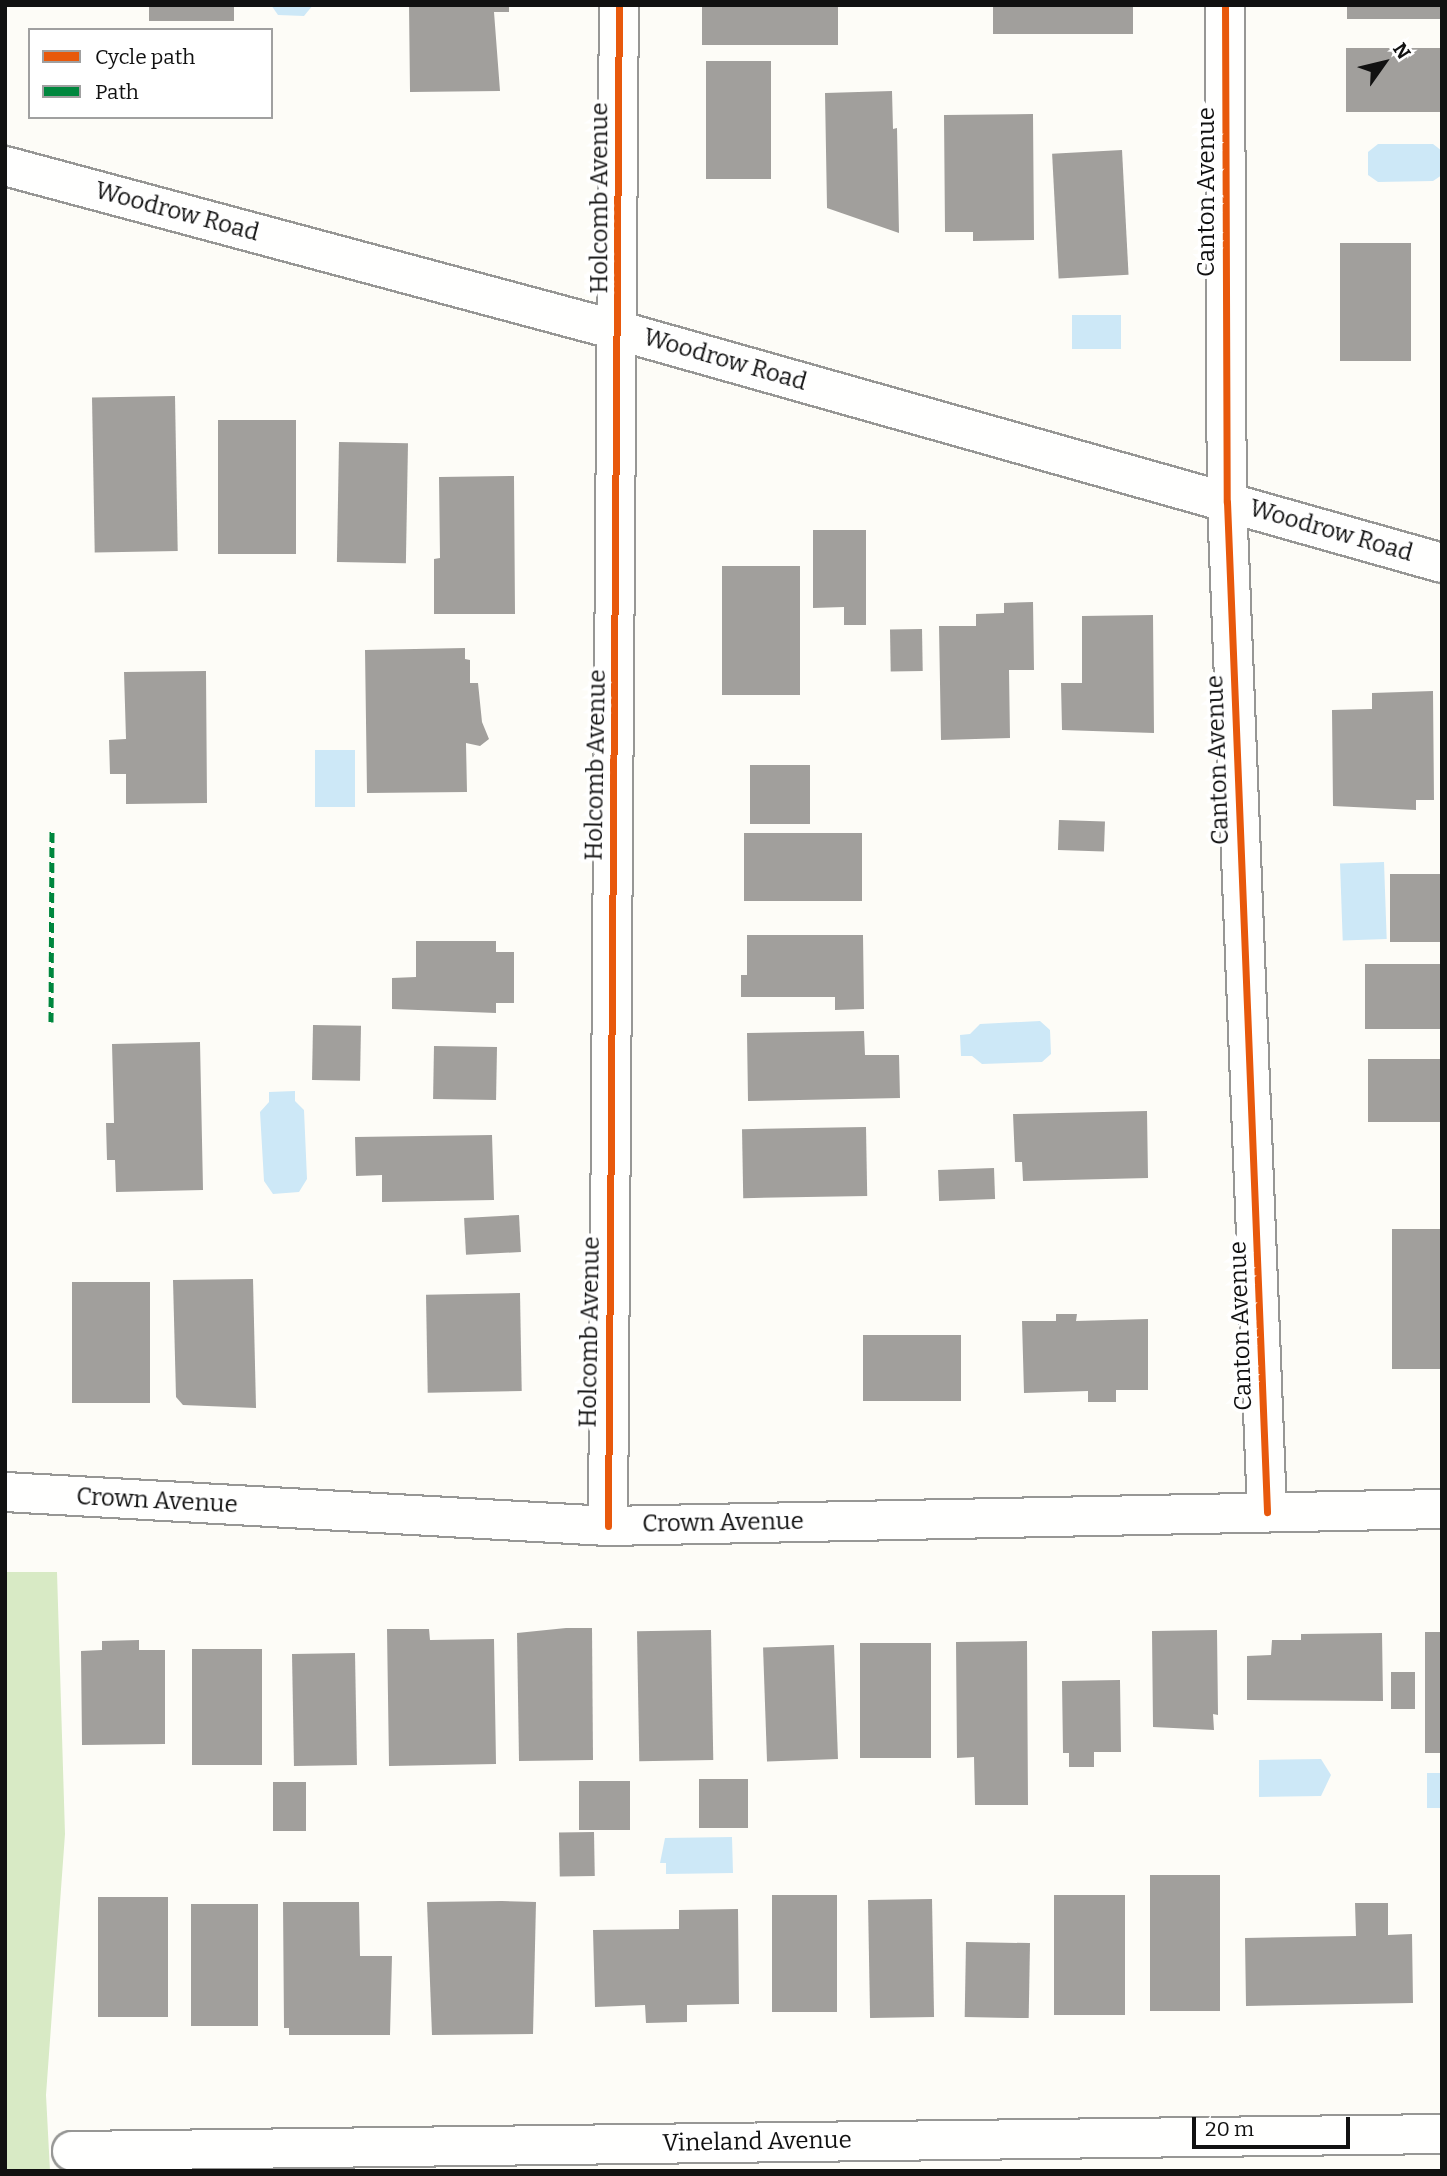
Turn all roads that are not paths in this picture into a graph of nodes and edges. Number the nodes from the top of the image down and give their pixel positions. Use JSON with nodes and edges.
{"nodes":[{"id":1,"x":619,"y":5,"type":"edge"},
{"id":2,"x":1225,"y":5,"type":"edge"},
{"id":3,"x":5,"y":166,"type":"edge"},
{"id":4,"x":620,"y":331,"type":"junction"},
{"id":5,"x":1227,"y":502,"type":"junction"},
{"id":6,"x":1442,"y":563,"type":"edge"},
{"id":7,"x":5,"y":1492,"type":"edge"},
{"id":8,"x":1442,"y":1509,"type":"edge"},
{"id":9,"x":1267,"y":1512,"type":"junction"},
{"id":10,"x":608,"y":1525,"type":"junction"},
{"id":11,"x":1442,"y":2133,"type":"edge"},
{"id":12,"x":72,"y":2151,"type":"dead end"}],
"edges":[{"from":1,"to":4,"type":"street","name":"Holcomb Avenue"},
{"from":2,"to":5,"type":"street","name":"Canton Avenue"},
{"from":3,"to":4,"type":"street","name":"Woodrow Road"},
{"from":4,"to":5,"type":"street","name":"Woodrow Road"},
{"from":4,"to":10,"type":"street","name":"Holcomb Avenue"},
{"from":5,"to":6,"type":"street","name":"Woodrow Road"},
{"from":5,"to":9,"type":"street","name":"Canton Avenue"},
{"from":7,"to":10,"type":"street","name":"Crown Avenue"},
{"from":8,"to":9,"type":"street","name":"Crown Avenue"},
{"from":9,"to":10,"type":"street","name":"Crown Avenue"},
{"from":11,"to":12,"type":"street","name":"Vineland Avenue"}]}
